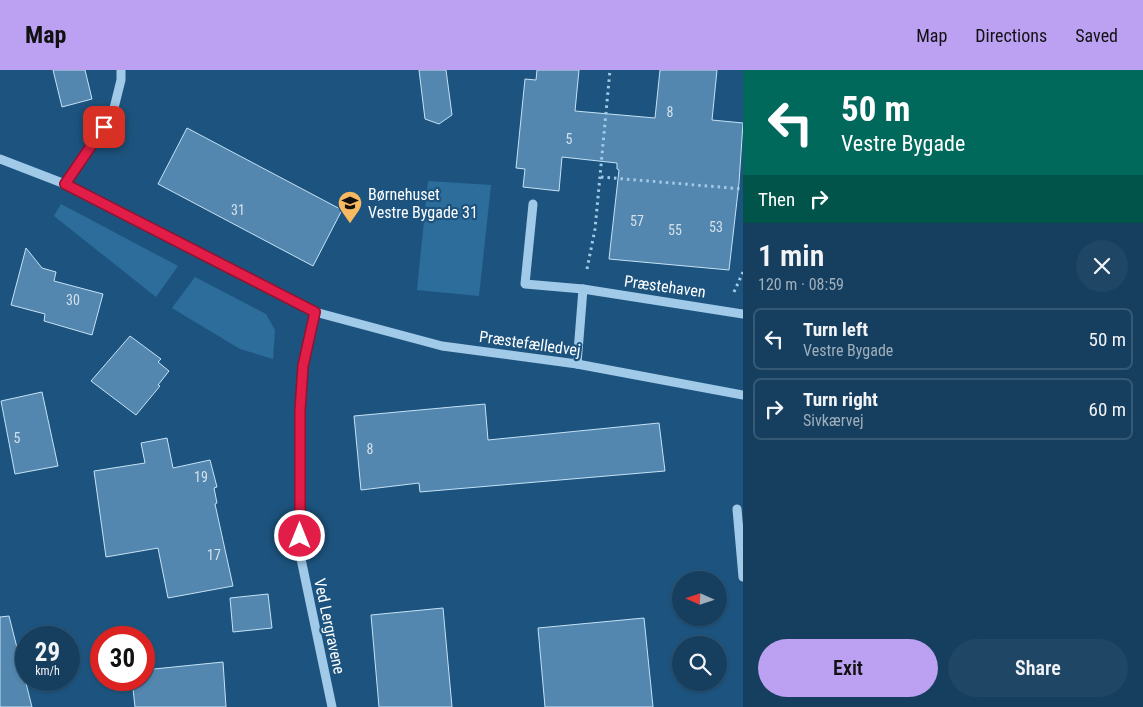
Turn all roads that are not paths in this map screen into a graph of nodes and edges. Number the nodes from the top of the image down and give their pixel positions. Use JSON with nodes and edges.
{"nodes":[{"id":1,"x":121,"y":70,"type":"edge"},
{"id":2,"x":0,"y":159,"type":"edge"},
{"id":3,"x":65,"y":184,"type":"junction"},
{"id":4,"x":533,"y":204,"type":"dead end"},
{"id":5,"x":583,"y":289,"type":"junction"},
{"id":6,"x":315,"y":312,"type":"junction"},
{"id":7,"x":743,"y":314,"type":"edge"},
{"id":8,"x":577,"y":364,"type":"junction"},
{"id":9,"x":743,"y":395,"type":"edge"},
{"id":10,"x":737,"y":509,"type":"dead end"},
{"id":11,"x":743,"y":577,"type":"edge"},
{"id":12,"x":332,"y":707,"type":"edge"}],
"edges":[{"from":1,"to":3,"type":"street"},
{"from":2,"to":3,"type":"street","name":"Præstefælledvej"},
{"from":3,"to":6,"type":"street","name":"Præstefælledvej"},
{"from":4,"to":5,"type":"street","name":"Præstehaven"},
{"from":5,"to":7,"type":"street","name":"Præstehaven"},
{"from":5,"to":8,"type":"street"},
{"from":6,"to":8,"type":"street","name":"Præstefælledvej"},
{"from":6,"to":12,"type":"street","name":"Ved Lergravene"},
{"from":8,"to":9,"type":"street","name":"Præstefælledvej"},
{"from":10,"to":11,"type":"street"}]}
